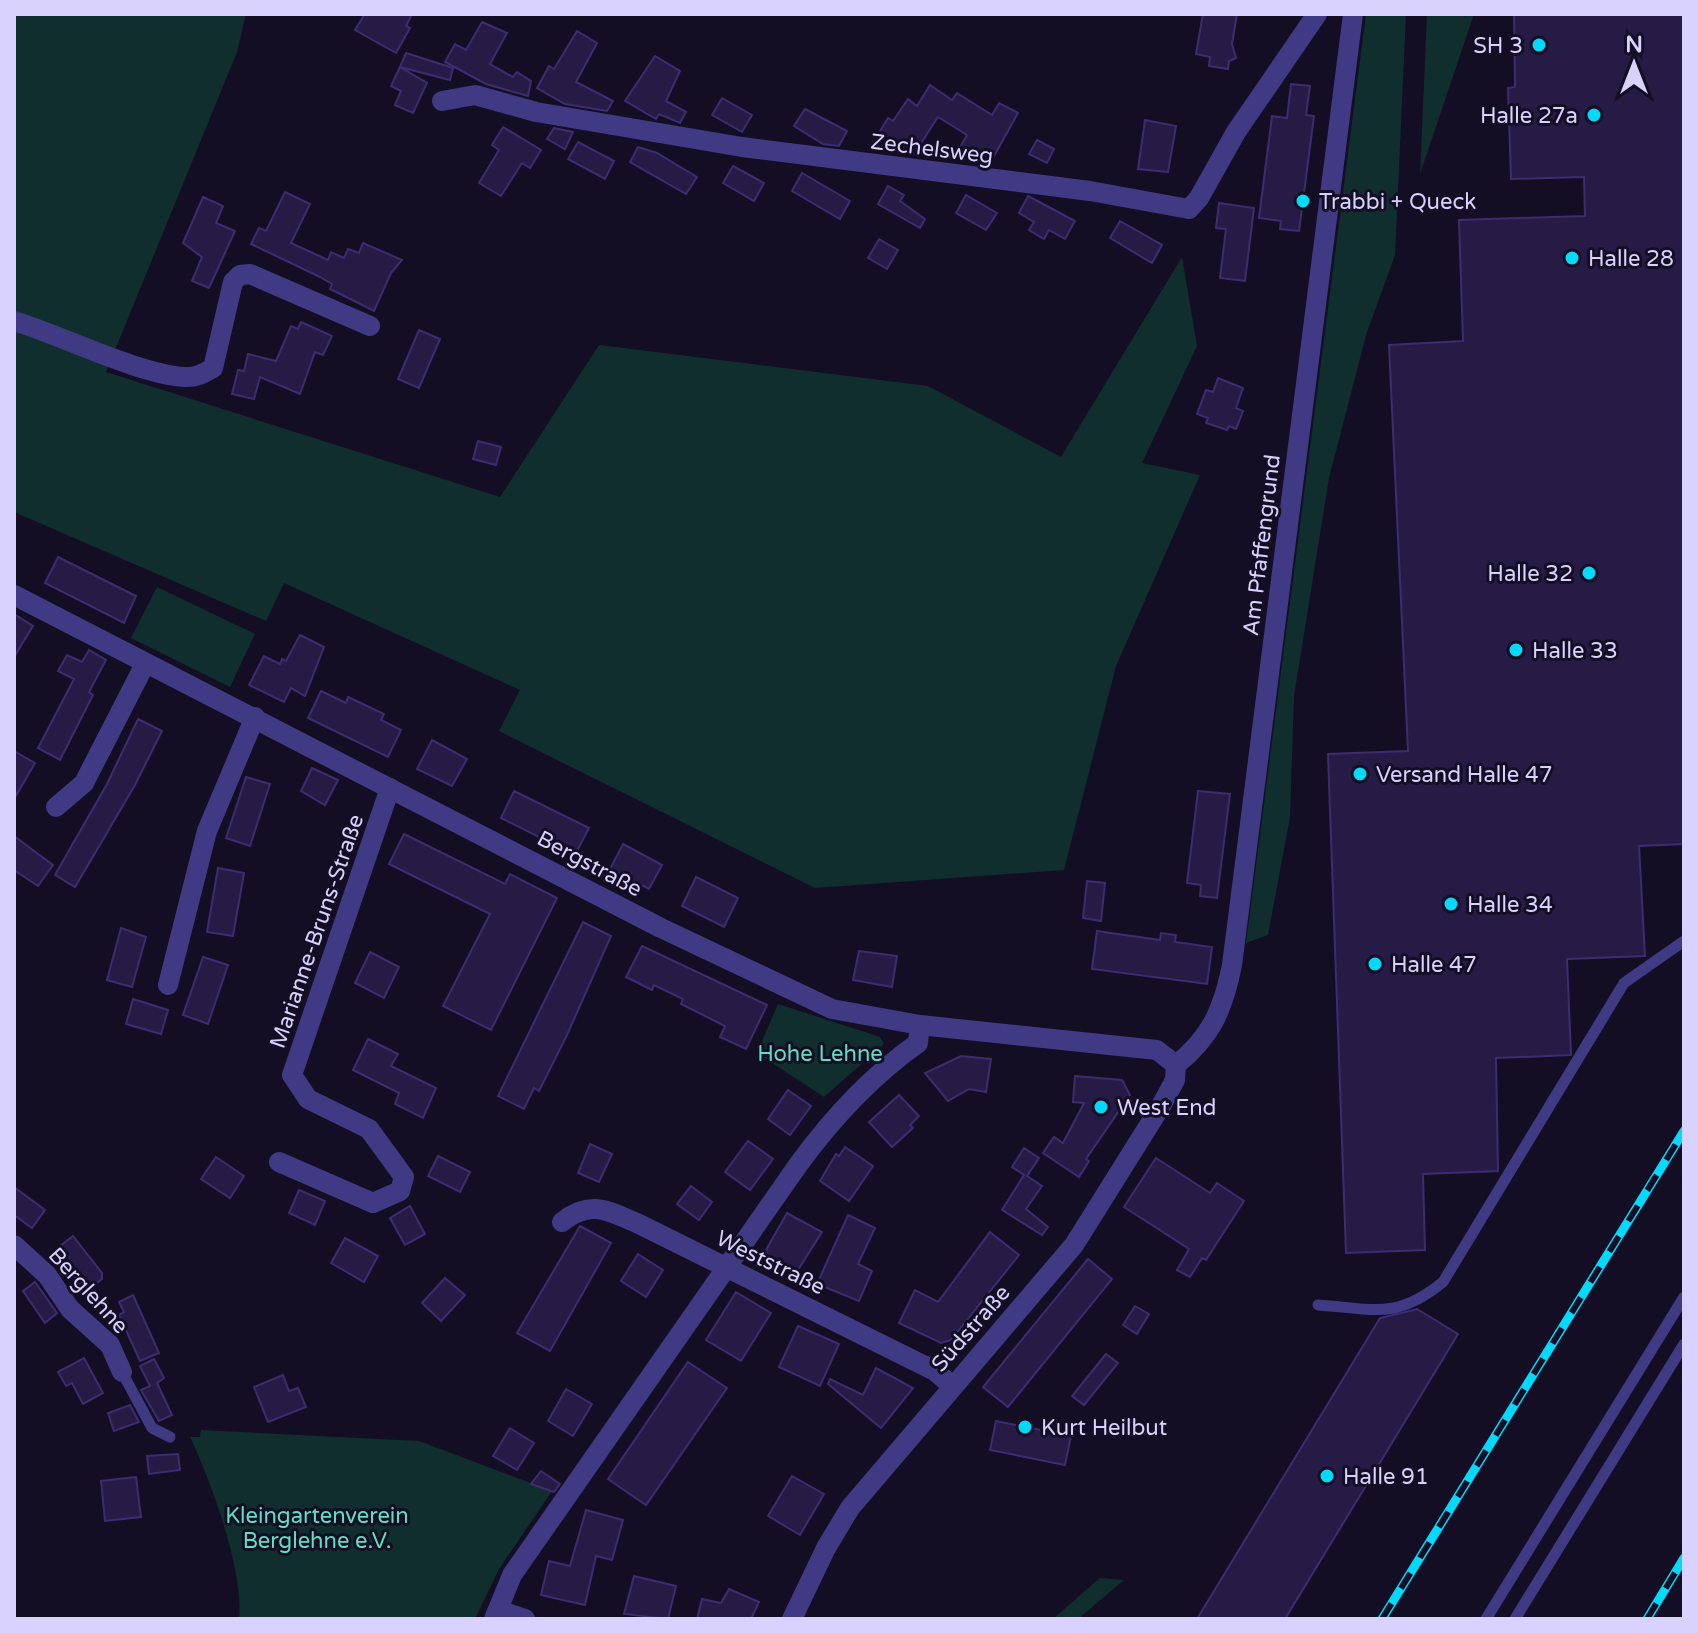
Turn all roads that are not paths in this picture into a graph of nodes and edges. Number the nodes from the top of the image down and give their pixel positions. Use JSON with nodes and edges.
{"nodes":[{"id":1,"x":1317,"y":14,"type":"edge"},
{"id":2,"x":1353,"y":14,"type":"edge"},
{"id":3,"x":442,"y":101,"type":"dead end"},
{"id":4,"x":14,"y":321,"type":"edge"},
{"id":5,"x":370,"y":326,"type":"dead end"},
{"id":6,"x":14,"y":595,"type":"edge"},
{"id":7,"x":145,"y":664,"type":"junction"},
{"id":8,"x":255,"y":717,"type":"junction"},
{"id":9,"x":390,"y":788,"type":"junction"},
{"id":10,"x":56,"y":807,"type":"dead end"},
{"id":11,"x":1684,"y":941,"type":"edge"},
{"id":12,"x":168,"y":985,"type":"dead end"},
{"id":13,"x":920,"y":1025,"type":"junction"},
{"id":14,"x":1176,"y":1065,"type":"junction"},
{"id":15,"x":279,"y":1162,"type":"dead end"},
{"id":16,"x":562,"y":1222,"type":"dead end"},
{"id":17,"x":14,"y":1245,"type":"edge"},
{"id":18,"x":729,"y":1268,"type":"junction"},
{"id":19,"x":1684,"y":1297,"type":"edge"},
{"id":20,"x":1318,"y":1305,"type":"dead end"},
{"id":21,"x":1684,"y":1344,"type":"edge"},
{"id":22,"x":122,"y":1372,"type":"joint"},
{"id":23,"x":952,"y":1386,"type":"junction"},
{"id":24,"x":170,"y":1437,"type":"dead end"},
{"id":25,"x":496,"y":1614,"type":"edge"},
{"id":26,"x":525,"y":1619,"type":"edge"},
{"id":27,"x":792,"y":1619,"type":"edge"},
{"id":28,"x":1486,"y":1619,"type":"edge"},
{"id":29,"x":1515,"y":1619,"type":"edge"}],
"edges":[{"from":1,"to":3,"type":"street","name":"Zechelsweg"},
{"from":2,"to":14,"type":"street","name":"Am Pfaffengrund"},
{"from":4,"to":5,"type":"street"},
{"from":6,"to":7,"type":"street","name":"Bergstraße"},
{"from":7,"to":8,"type":"street","name":"Bergstraße"},
{"from":7,"to":10,"type":"street"},
{"from":8,"to":9,"type":"street","name":"Bergstraße"},
{"from":8,"to":12,"type":"street"},
{"from":9,"to":13,"type":"street","name":"Bergstraße"},
{"from":9,"to":15,"type":"street","name":"Marianne-Bruns-Straße"},
{"from":11,"to":20,"type":"lane"},
{"from":13,"to":14,"type":"street","name":"Bergstraße"},
{"from":13,"to":18,"type":"street"},
{"from":14,"to":23,"type":"street","name":"Südstraße"},
{"from":16,"to":18,"type":"street","name":"Weststraße"},
{"from":17,"to":22,"type":"street","name":"Berglehne"},
{"from":18,"to":23,"type":"street","name":"Weststraße"},
{"from":18,"to":25,"type":"street"},
{"from":19,"to":28,"type":"lane"},
{"from":21,"to":29,"type":"lane"},
{"from":22,"to":24,"type":"lane"},
{"from":23,"to":27,"type":"street","name":"Südstraße"},
{"from":25,"to":26,"type":"street"}]}
